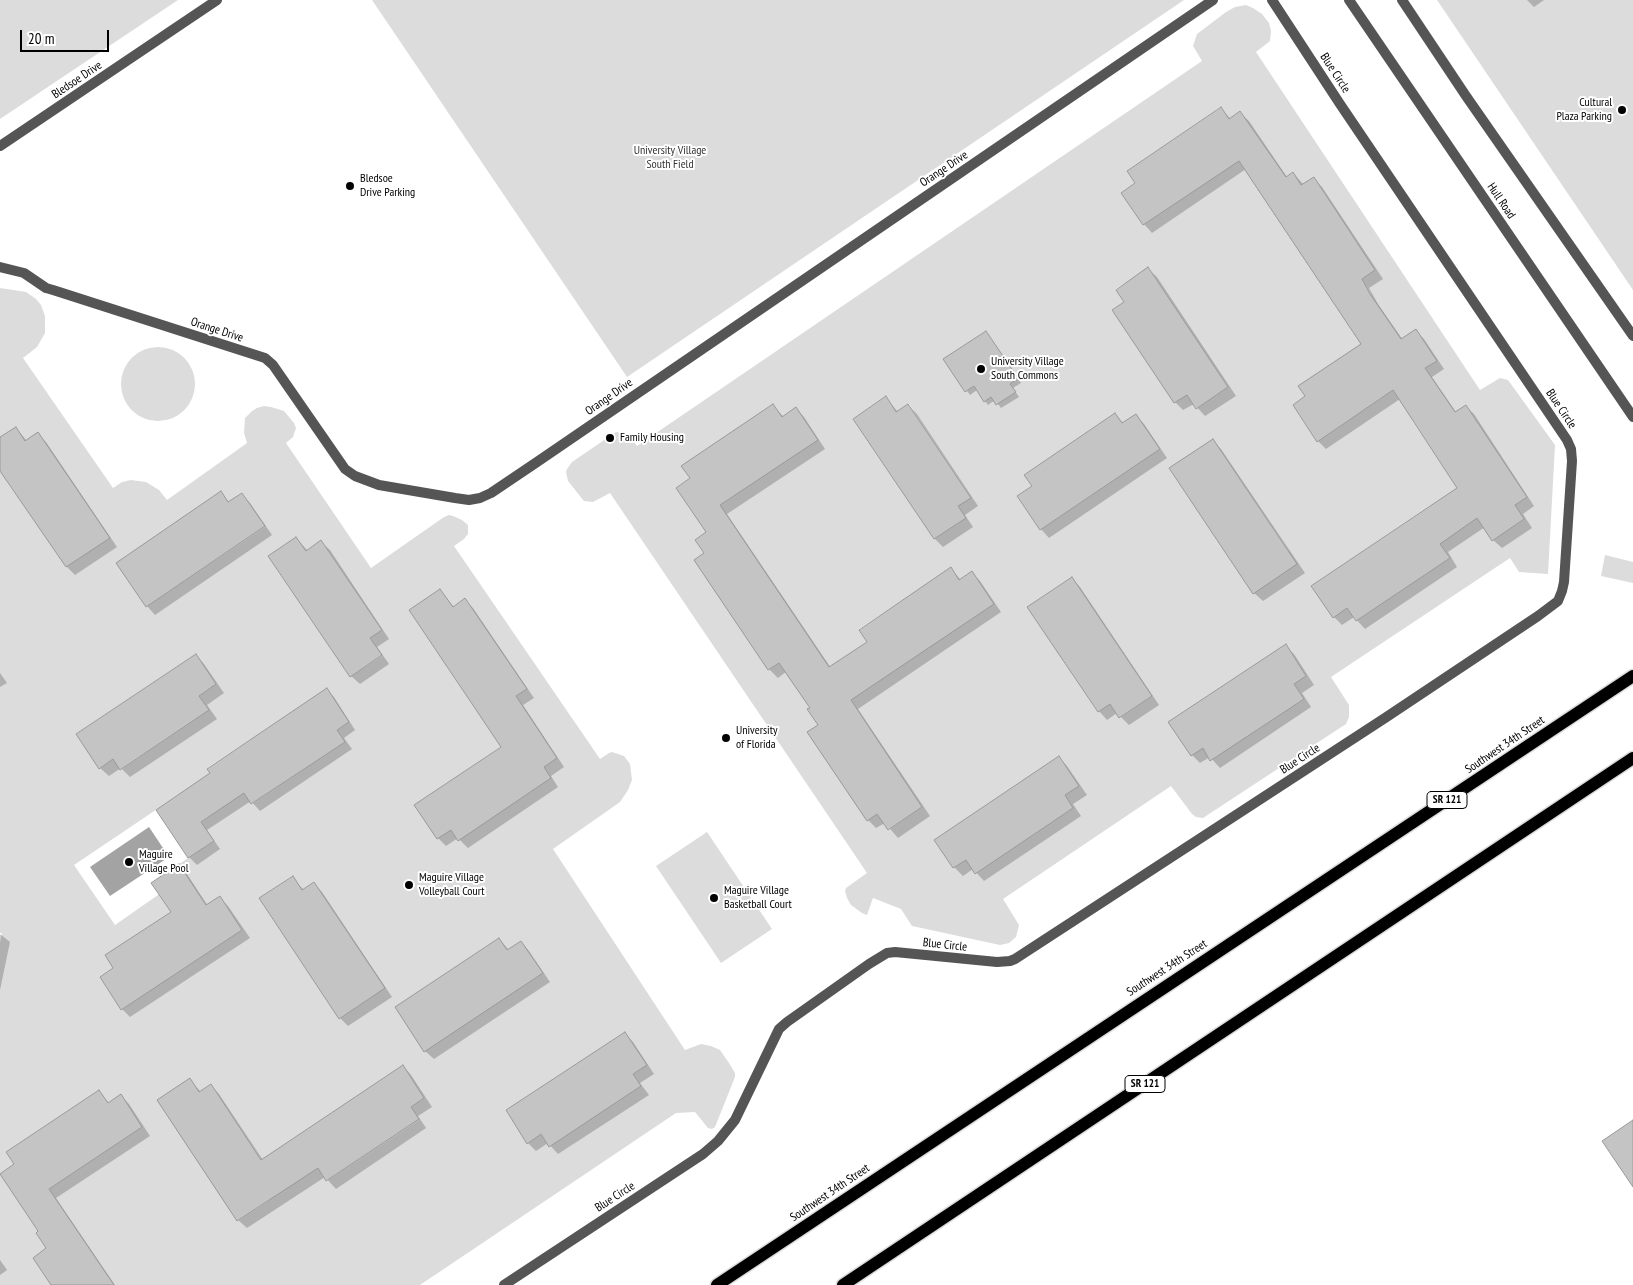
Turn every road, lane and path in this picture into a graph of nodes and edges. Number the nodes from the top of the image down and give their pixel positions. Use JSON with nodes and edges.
{"nodes":[{"id":1,"x":217,"y":0,"type":"edge"},
{"id":2,"x":1213,"y":0,"type":"edge"},
{"id":3,"x":1272,"y":0,"type":"edge"},
{"id":4,"x":1349,"y":0,"type":"edge"},
{"id":5,"x":1402,"y":0,"type":"edge"},
{"id":6,"x":0,"y":146,"type":"edge"},
{"id":7,"x":0,"y":267,"type":"edge"},
{"id":8,"x":1633,"y":336,"type":"edge"},
{"id":9,"x":1633,"y":417,"type":"edge"},
{"id":10,"x":1633,"y":676,"type":"edge"},
{"id":11,"x":1633,"y":758,"type":"edge"},
{"id":12,"x":504,"y":1285,"type":"edge"},
{"id":13,"x":718,"y":1285,"type":"edge"},
{"id":14,"x":843,"y":1285,"type":"edge"}],
"edges":[{"from":1,"to":6,"type":"street","name":"Bledsoe Drive"},
{"from":2,"to":7,"type":"street","name":"Orange Drive"},
{"from":3,"to":12,"type":"street","name":"Blue Circle"},
{"from":4,"to":9,"type":"street","name":"Hull Road"},
{"from":5,"to":8,"type":"street"},
{"from":10,"to":13,"type":"main road","name":"Southwest 34th Street","number":"SR 121"},
{"from":11,"to":14,"type":"main road","number":"SR 121"}]}
